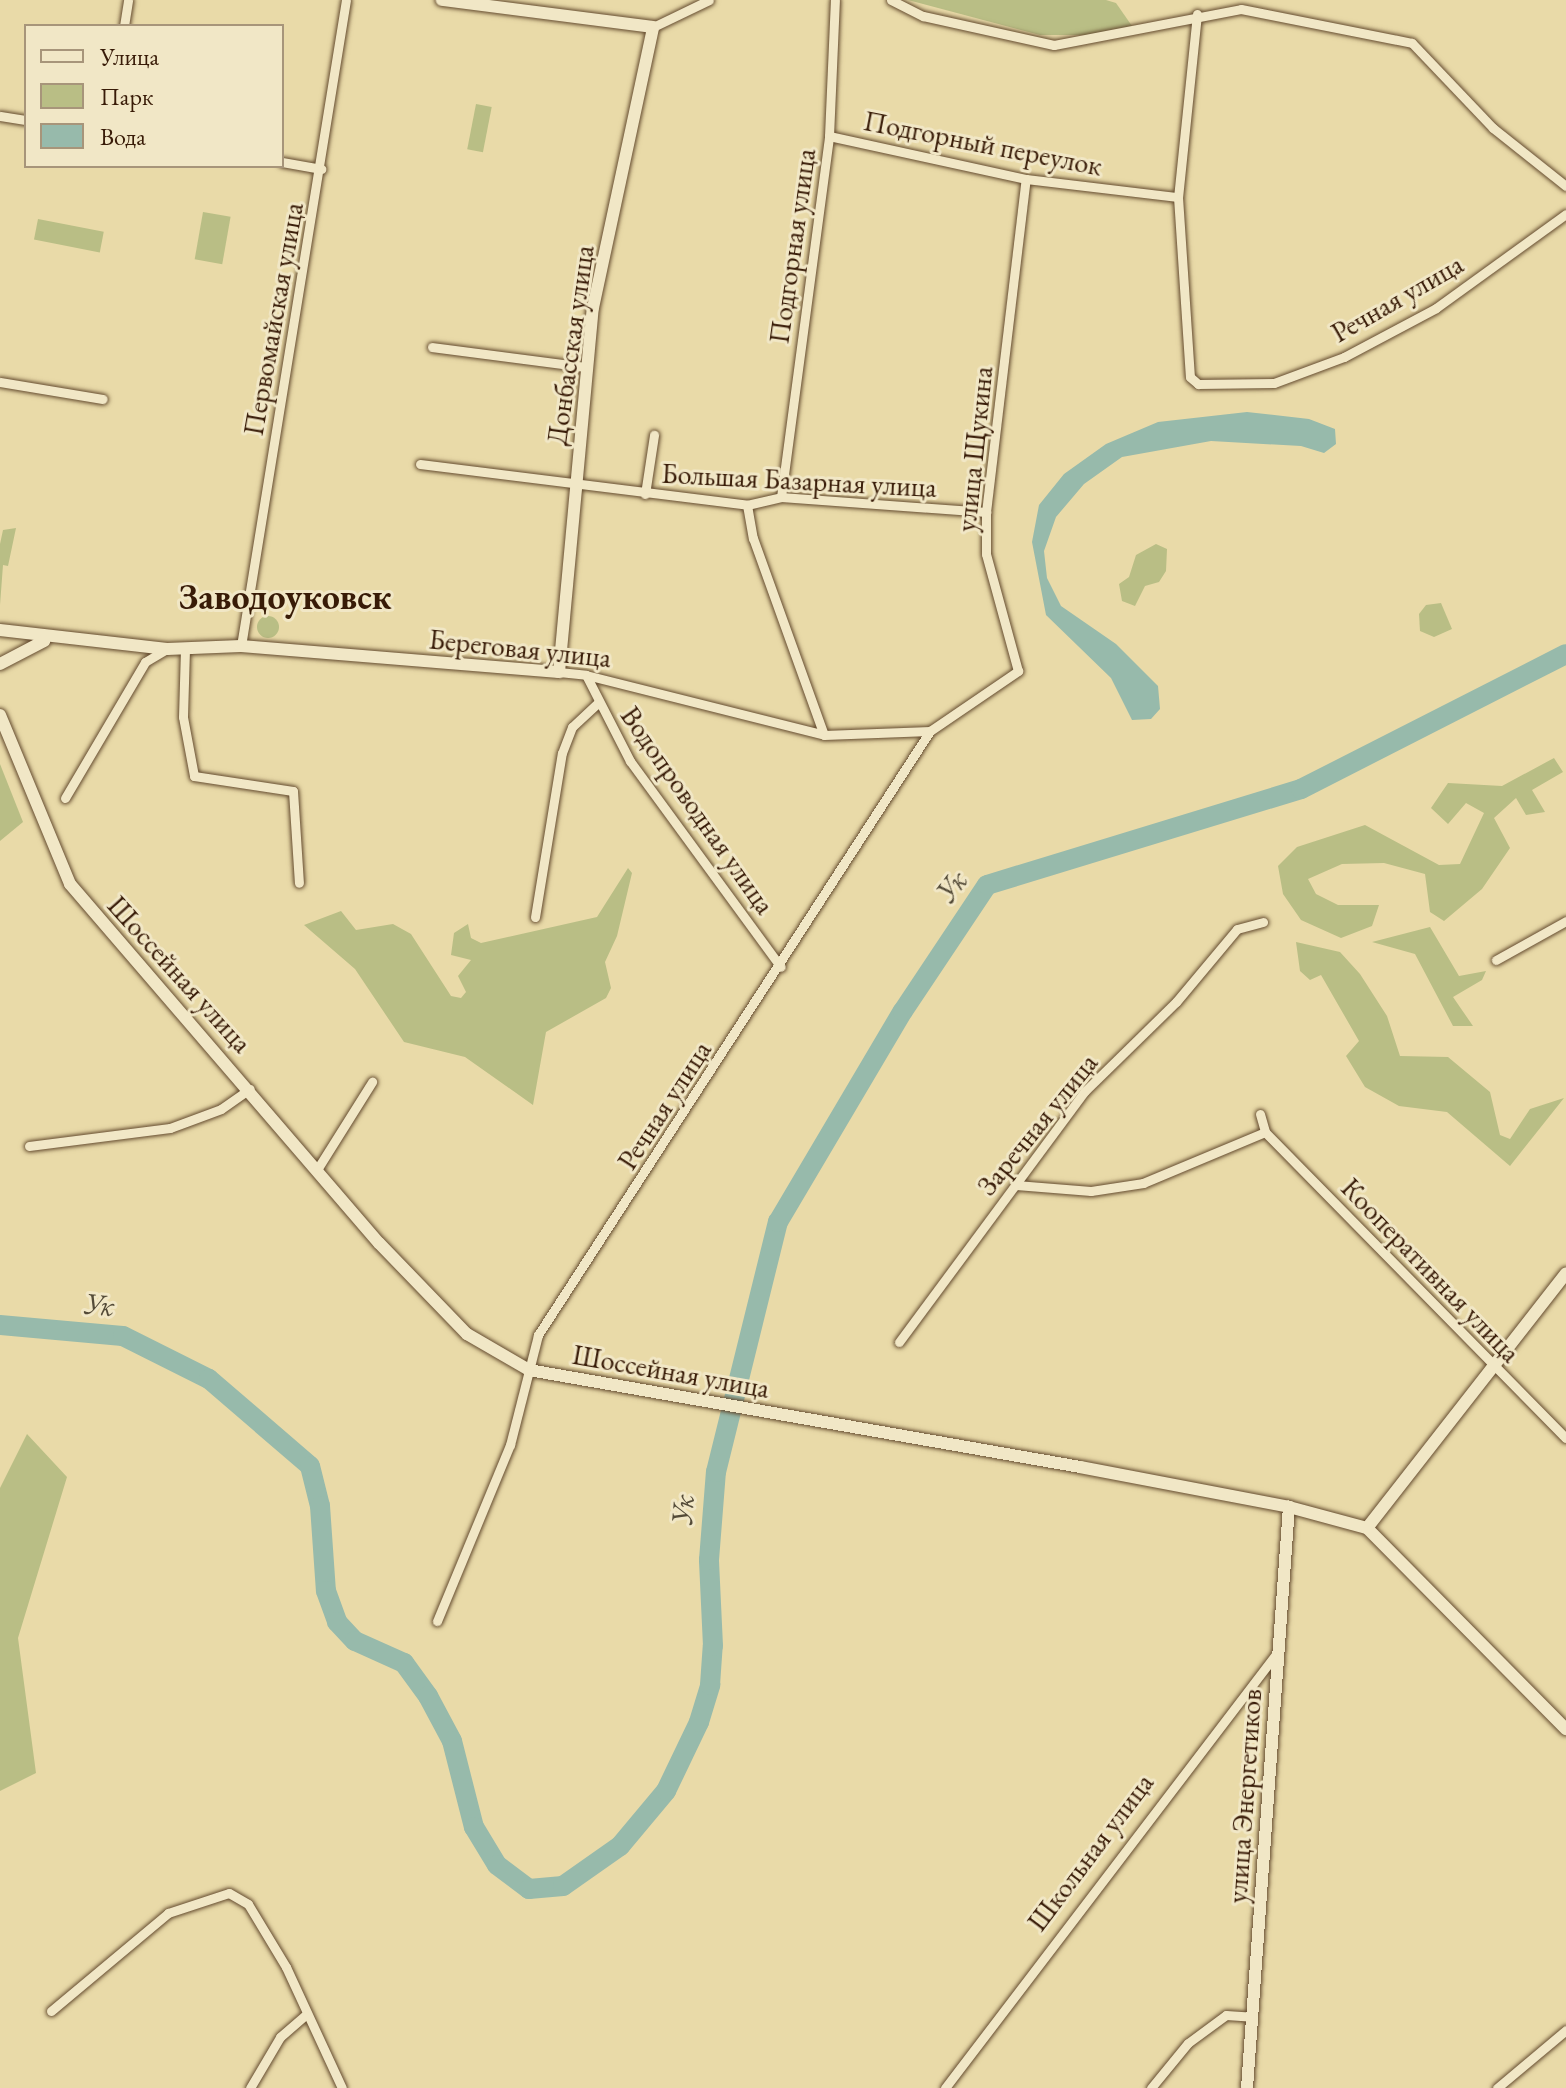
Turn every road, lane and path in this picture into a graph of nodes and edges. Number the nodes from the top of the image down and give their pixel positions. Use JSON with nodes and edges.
{"nodes":[{"id":1,"x":128,"y":0,"type":"edge"},
{"id":2,"x":346,"y":0,"type":"edge"},
{"id":3,"x":442,"y":0,"type":"edge"},
{"id":4,"x":709,"y":0,"type":"edge"},
{"id":5,"x":835,"y":0,"type":"edge"},
{"id":6,"x":891,"y":0,"type":"edge"},
{"id":7,"x":1197,"y":14,"type":"junction"},
{"id":8,"x":124,"y":24,"type":"edge"},
{"id":9,"x":653,"y":27,"type":"junction"},
{"id":10,"x":0,"y":116,"type":"edge"},
{"id":11,"x":24,"y":120,"type":"edge"},
{"id":12,"x":829,"y":136,"type":"junction"},
{"id":13,"x":284,"y":162,"type":"edge"},
{"id":14,"x":321,"y":169,"type":"junction"},
{"id":15,"x":1026,"y":179,"type":"junction"},
{"id":16,"x":1566,"y":186,"type":"edge"},
{"id":17,"x":1178,"y":197,"type":"junction"},
{"id":18,"x":1566,"y":214,"type":"edge"},
{"id":19,"x":432,"y":347,"type":"dead end"},
{"id":20,"x":587,"y":367,"type":"junction"},
{"id":21,"x":0,"y":382,"type":"edge"},
{"id":22,"x":103,"y":399,"type":"dead end"},
{"id":23,"x":654,"y":435,"type":"dead end"},
{"id":24,"x":420,"y":464,"type":"dead end"},
{"id":25,"x":575,"y":487,"type":"junction"},
{"id":26,"x":645,"y":494,"type":"junction"},
{"id":27,"x":781,"y":497,"type":"junction"},
{"id":28,"x":747,"y":505,"type":"junction"},
{"id":29,"x":986,"y":512,"type":"junction"},
{"id":30,"x":0,"y":630,"type":"edge"},
{"id":31,"x":51,"y":639,"type":"junction"},
{"id":32,"x":241,"y":646,"type":"junction"},
{"id":33,"x":167,"y":649,"type":"junction"},
{"id":34,"x":185,"y":649,"type":"junction"},
{"id":35,"x":0,"y":664,"type":"edge"},
{"id":36,"x":1018,"y":671,"type":"joint"},
{"id":37,"x":559,"y":672,"type":"junction"},
{"id":38,"x":586,"y":675,"type":"junction"},
{"id":39,"x":598,"y":703,"type":"junction"},
{"id":40,"x":0,"y":715,"type":"edge"},
{"id":41,"x":930,"y":731,"type":"junction"},
{"id":42,"x":824,"y":735,"type":"junction"},
{"id":43,"x":65,"y":798,"type":"dead end"},
{"id":44,"x":299,"y":883,"type":"dead end"},
{"id":45,"x":535,"y":917,"type":"dead end"},
{"id":46,"x":1566,"y":921,"type":"edge"},
{"id":47,"x":1263,"y":922,"type":"dead end"},
{"id":48,"x":1496,"y":960,"type":"dead end"},
{"id":49,"x":781,"y":967,"type":"junction"},
{"id":50,"x":372,"y":1082,"type":"dead end"},
{"id":51,"x":250,"y":1089,"type":"junction"},
{"id":52,"x":1260,"y":1114,"type":"dead end"},
{"id":53,"x":1265,"y":1132,"type":"junction"},
{"id":54,"x":29,"y":1146,"type":"dead end"},
{"id":55,"x":318,"y":1168,"type":"junction"},
{"id":56,"x":1016,"y":1185,"type":"junction"},
{"id":57,"x":1566,"y":1273,"type":"edge"},
{"id":58,"x":899,"y":1342,"type":"dead end"},
{"id":59,"x":1494,"y":1367,"type":"junction"},
{"id":60,"x":529,"y":1370,"type":"junction"},
{"id":61,"x":1566,"y":1438,"type":"edge"},
{"id":62,"x":1289,"y":1507,"type":"junction"},
{"id":63,"x":1367,"y":1528,"type":"junction"},
{"id":64,"x":437,"y":1621,"type":"dead end"},
{"id":65,"x":1279,"y":1650,"type":"junction"},
{"id":66,"x":1566,"y":1729,"type":"edge"},
{"id":67,"x":51,"y":2011,"type":"dead end"},
{"id":68,"x":306,"y":2014,"type":"junction"},
{"id":69,"x":1252,"y":2017,"type":"junction"},
{"id":70,"x":1566,"y":2030,"type":"edge"},
{"id":71,"x":250,"y":2088,"type":"edge"},
{"id":72,"x":342,"y":2088,"type":"edge"},
{"id":73,"x":945,"y":2088,"type":"edge"},
{"id":74,"x":1151,"y":2088,"type":"edge"},
{"id":75,"x":1247,"y":2088,"type":"edge"},
{"id":76,"x":1497,"y":2088,"type":"edge"}],
"edges":[{"from":1,"to":8,"type":"street"},
{"from":2,"to":14,"type":"street","name":"Первомайская улица"},
{"from":3,"to":9,"type":"street"},
{"from":4,"to":9,"type":"street"},
{"from":5,"to":12,"type":"street","name":"Подгорная улица"},
{"from":6,"to":7,"type":"street"},
{"from":7,"to":16,"type":"street"},
{"from":7,"to":17,"type":"street"},
{"from":9,"to":20,"type":"street","name":"Донбасская улица"},
{"from":10,"to":11,"type":"street"},
{"from":12,"to":15,"type":"street","name":"Подгорный переулок"},
{"from":12,"to":27,"type":"street","name":"Подгорная улица"},
{"from":13,"to":14,"type":"street"},
{"from":14,"to":32,"type":"street","name":"Первомайская улица"},
{"from":15,"to":17,"type":"street","name":"Подгорный переулок"},
{"from":15,"to":29,"type":"street","name":"улица Щукина"},
{"from":17,"to":18,"type":"street","name":"Речная улица"},
{"from":19,"to":20,"type":"street"},
{"from":20,"to":25,"type":"street","name":"Донбасская улица"},
{"from":21,"to":22,"type":"street"},
{"from":23,"to":26,"type":"street"},
{"from":24,"to":25,"type":"street","name":"Большая Базарная улица"},
{"from":25,"to":26,"type":"street","name":"Большая Базарная улица"},
{"from":25,"to":37,"type":"street","name":"Донбасская улица"},
{"from":26,"to":28,"type":"street","name":"Большая Базарная улица"},
{"from":27,"to":28,"type":"street","name":"Большая Базарная улица"},
{"from":27,"to":29,"type":"street","name":"Большая Базарная улица"},
{"from":28,"to":42,"type":"street"},
{"from":29,"to":36,"type":"street","name":"улица Щукина"},
{"from":30,"to":31,"type":"street","name":"Береговая улица"},
{"from":31,"to":33,"type":"street","name":"Береговая улица"},
{"from":31,"to":35,"type":"street","name":"Береговая улица"},
{"from":32,"to":34,"type":"street","name":"Береговая улица"},
{"from":32,"to":37,"type":"street","name":"Береговая улица"},
{"from":33,"to":34,"type":"street","name":"Береговая улица"},
{"from":33,"to":43,"type":"street"},
{"from":34,"to":44,"type":"street"},
{"from":36,"to":41,"type":"street","name":"Речная улица"},
{"from":37,"to":38,"type":"street","name":"Береговая улица"},
{"from":38,"to":39,"type":"street","name":"Водопроводная улица"},
{"from":38,"to":42,"type":"street","name":"Береговая улица"},
{"from":39,"to":45,"type":"street"},
{"from":39,"to":49,"type":"street","name":"Водопроводная улица"},
{"from":40,"to":51,"type":"street","name":"Шоссейная улица"},
{"from":41,"to":42,"type":"street","name":"Береговая улица"},
{"from":41,"to":49,"type":"street","name":"Речная улица"},
{"from":46,"to":48,"type":"street"},
{"from":47,"to":56,"type":"street","name":"Заречная улица"},
{"from":49,"to":60,"type":"street","name":"Речная улица"},
{"from":50,"to":55,"type":"street"},
{"from":51,"to":54,"type":"street"},
{"from":51,"to":55,"type":"street","name":"Шоссейная улица"},
{"from":52,"to":53,"type":"street","name":"Кооперативная улица"},
{"from":53,"to":56,"type":"street"},
{"from":53,"to":59,"type":"street","name":"Кооперативная улица"},
{"from":55,"to":60,"type":"street","name":"Шоссейная улица"},
{"from":56,"to":58,"type":"street","name":"Заречная улица"},
{"from":57,"to":59,"type":"street"},
{"from":59,"to":61,"type":"street","name":"Кооперативная улица"},
{"from":59,"to":63,"type":"street"},
{"from":60,"to":62,"type":"street","name":"Шоссейная улица"},
{"from":60,"to":64,"type":"street","name":"Речная улица"},
{"from":62,"to":63,"type":"street","name":"Шоссейная улица"},
{"from":62,"to":65,"type":"street","name":"улица Энергетиков"},
{"from":63,"to":66,"type":"street"},
{"from":65,"to":69,"type":"street","name":"улица Энергетиков"},
{"from":65,"to":73,"type":"street","name":"Школьная улица"},
{"from":67,"to":68,"type":"street"},
{"from":68,"to":71,"type":"street"},
{"from":68,"to":72,"type":"street"},
{"from":69,"to":74,"type":"street"},
{"from":69,"to":75,"type":"street","name":"улица Энергетиков"},
{"from":70,"to":76,"type":"street"}]}
